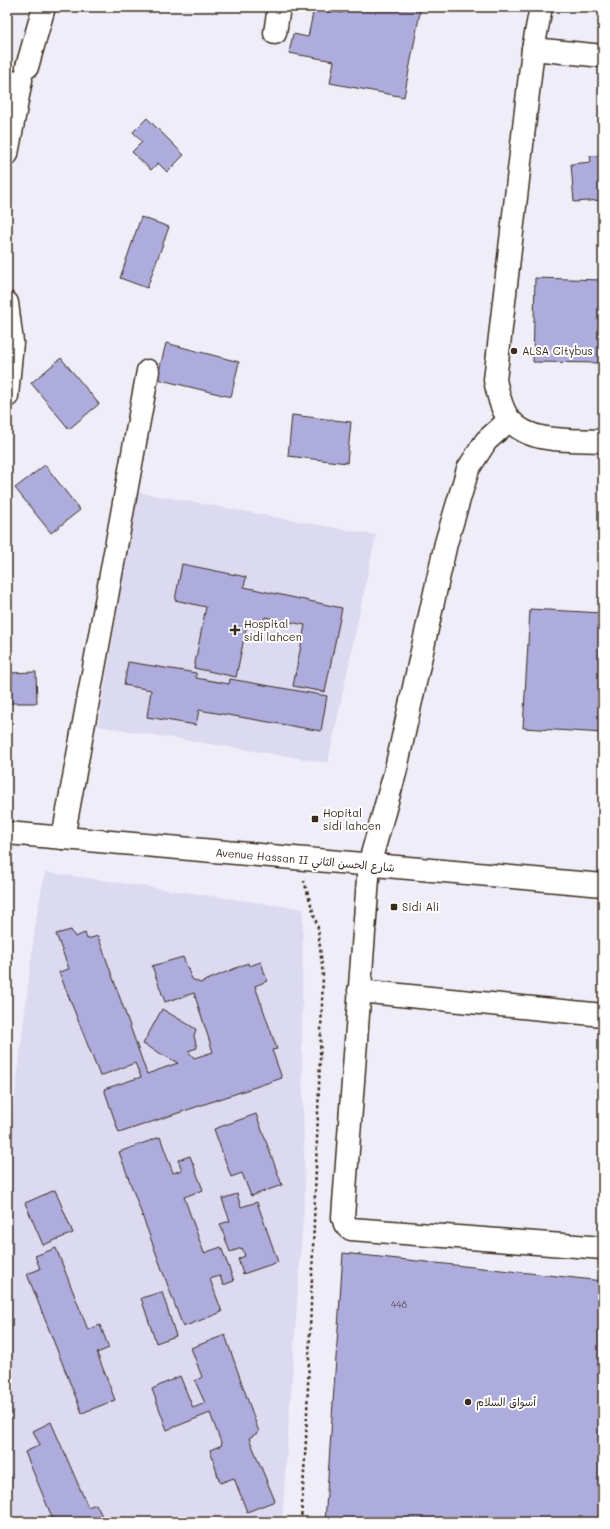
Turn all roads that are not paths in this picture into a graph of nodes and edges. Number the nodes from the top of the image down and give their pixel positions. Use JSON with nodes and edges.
{"nodes":[{"id":1,"x":44,"y":7,"type":"edge"},
{"id":2,"x":279,"y":7,"type":"edge"},
{"id":3,"x":541,"y":7,"type":"edge"},
{"id":4,"x":275,"y":33,"type":"dead end"},
{"id":5,"x":533,"y":49,"type":"junction"},
{"id":6,"x":603,"y":56,"type":"edge"},
{"id":7,"x":7,"y":154,"type":"edge"},
{"id":8,"x":7,"y":303,"type":"edge"},
{"id":9,"x":148,"y":371,"type":"dead end"},
{"id":10,"x":7,"y":396,"type":"edge"},
{"id":11,"x":509,"y":420,"type":"junction"},
{"id":12,"x":603,"y":441,"type":"edge"},
{"id":13,"x":7,"y":833,"type":"edge"},
{"id":14,"x":63,"y":838,"type":"junction"},
{"id":15,"x":368,"y":865,"type":"junction"},
{"id":16,"x":603,"y":885,"type":"edge"},
{"id":17,"x":360,"y":991,"type":"junction"},
{"id":18,"x":603,"y":1015,"type":"edge"},
{"id":19,"x":603,"y":1248,"type":"edge"}],
"edges":[{"from":1,"to":7,"type":"street"},
{"from":2,"to":4,"type":"street"},
{"from":3,"to":5,"type":"street"},
{"from":5,"to":6,"type":"street"},
{"from":5,"to":11,"type":"street"},
{"from":8,"to":10,"type":"street"},
{"from":9,"to":14,"type":"street"},
{"from":11,"to":12,"type":"street"},
{"from":11,"to":15,"type":"street"},
{"from":13,"to":14,"type":"street","name":"Avenue Hassan II شارع الحسن الثاني"},
{"from":14,"to":15,"type":"street","name":"Avenue Hassan II شارع الحسن الثاني"},
{"from":15,"to":16,"type":"street","name":"Avenue Hassan II شارع الحسن الثاني"},
{"from":15,"to":17,"type":"street"},
{"from":17,"to":18,"type":"street"},
{"from":17,"to":19,"type":"street"}]}
